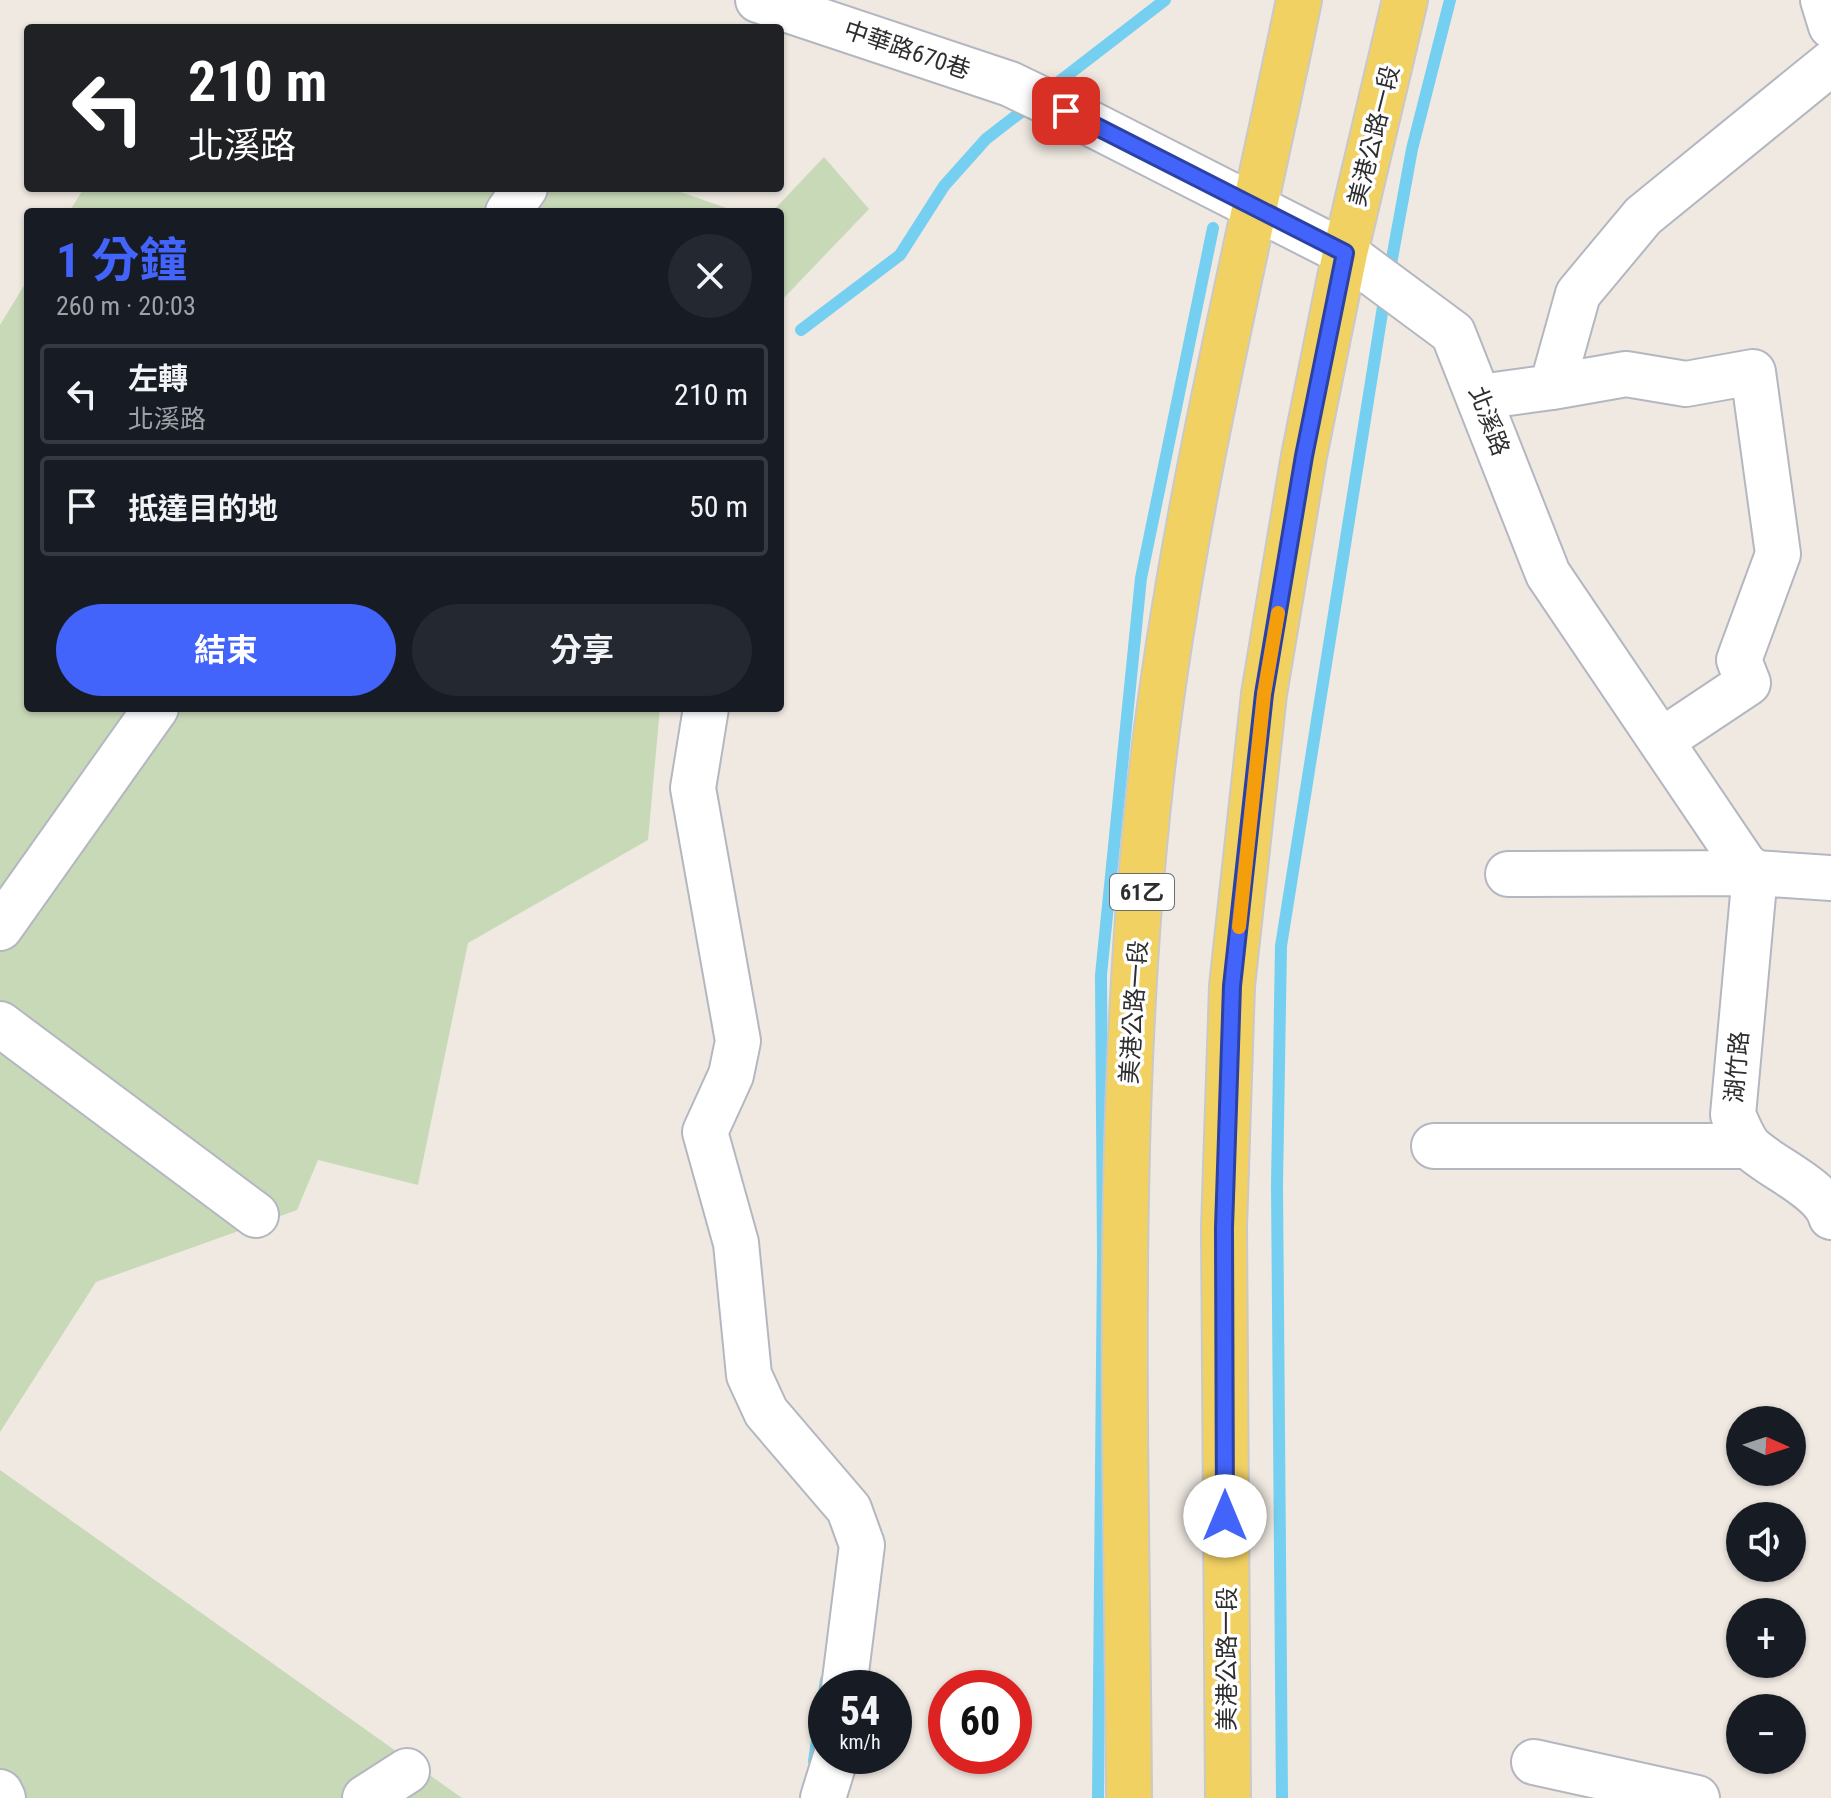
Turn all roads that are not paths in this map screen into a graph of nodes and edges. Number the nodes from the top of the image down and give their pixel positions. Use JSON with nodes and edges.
{"nodes":[{"id":1,"x":758,"y":0,"type":"edge"},
{"id":2,"x":1299,"y":0,"type":"edge"},
{"id":3,"x":1405,"y":0,"type":"edge"},
{"id":4,"x":1823,"y":0,"type":"edge"},
{"id":5,"x":1831,"y":26,"type":"edge"},
{"id":6,"x":1831,"y":63,"type":"edge"},
{"id":7,"x":1010,"y":84,"type":"joint"},
{"id":8,"x":1257,"y":207,"type":"junction"},
{"id":9,"x":1345,"y":253,"type":"junction"},
{"id":10,"x":1552,"y":387,"type":"junction"},
{"id":11,"x":1480,"y":397,"type":"junction"},
{"id":12,"x":153,"y":712,"type":"edge"},
{"id":13,"x":705,"y":712,"type":"edge"},
{"id":14,"x":1661,"y":741,"type":"junction"},
{"id":15,"x":1755,"y":873,"type":"junction"},
{"id":16,"x":1508,"y":874,"type":"dead end"},
{"id":17,"x":1831,"y":878,"type":"edge"},
{"id":18,"x":0,"y":928,"type":"edge"},
{"id":19,"x":0,"y":1024,"type":"edge"},
{"id":20,"x":1434,"y":1146,"type":"dead end"},
{"id":21,"x":1749,"y":1146,"type":"junction"},
{"id":22,"x":1826,"y":1196,"type":"edge"},
{"id":23,"x":256,"y":1215,"type":"dead end"},
{"id":24,"x":846,"y":1670,"type":"edge"},
{"id":25,"x":1534,"y":1762,"type":"dead end"},
{"id":26,"x":407,"y":1771,"type":"dead end"},
{"id":27,"x":830,"y":1774,"type":"edge"},
{"id":28,"x":0,"y":1792,"type":"edge"},
{"id":29,"x":3,"y":1798,"type":"edge"},
{"id":30,"x":365,"y":1798,"type":"edge"},
{"id":31,"x":823,"y":1798,"type":"edge"},
{"id":32,"x":1129,"y":1798,"type":"edge"},
{"id":33,"x":1228,"y":1798,"type":"edge"},
{"id":34,"x":1697,"y":1798,"type":"edge"}],
"edges":[{"from":1,"to":7,"type":"street","name":"中華路670巷"},
{"from":2,"to":8,"type":"main road","name":"美港公路一段","number":"61乙"},
{"from":3,"to":9,"type":"main road","name":"美港公路一段"},
{"from":4,"to":5,"type":"street"},
{"from":6,"to":10,"type":"street"},
{"from":7,"to":8,"type":"street","name":"北溪路"},
{"from":8,"to":9,"type":"street","name":"北溪路"},
{"from":8,"to":32,"type":"main road","name":"美港公路一段","number":"61乙"},
{"from":9,"to":11,"type":"street","name":"北溪路"},
{"from":9,"to":33,"type":"main road","name":"美港公路一段"},
{"from":10,"to":11,"type":"street"},
{"from":10,"to":14,"type":"street"},
{"from":11,"to":14,"type":"street","name":"北溪路"},
{"from":12,"to":18,"type":"street"},
{"from":13,"to":24,"type":"street"},
{"from":14,"to":15,"type":"street","name":"北溪路"},
{"from":15,"to":16,"type":"street"},
{"from":15,"to":17,"type":"street"},
{"from":15,"to":21,"type":"street","name":"湖竹路"},
{"from":19,"to":23,"type":"street"},
{"from":20,"to":21,"type":"street"},
{"from":21,"to":22,"type":"street"},
{"from":25,"to":34,"type":"street"},
{"from":26,"to":30,"type":"street"},
{"from":27,"to":31,"type":"street"},
{"from":28,"to":29,"type":"street"}]}
